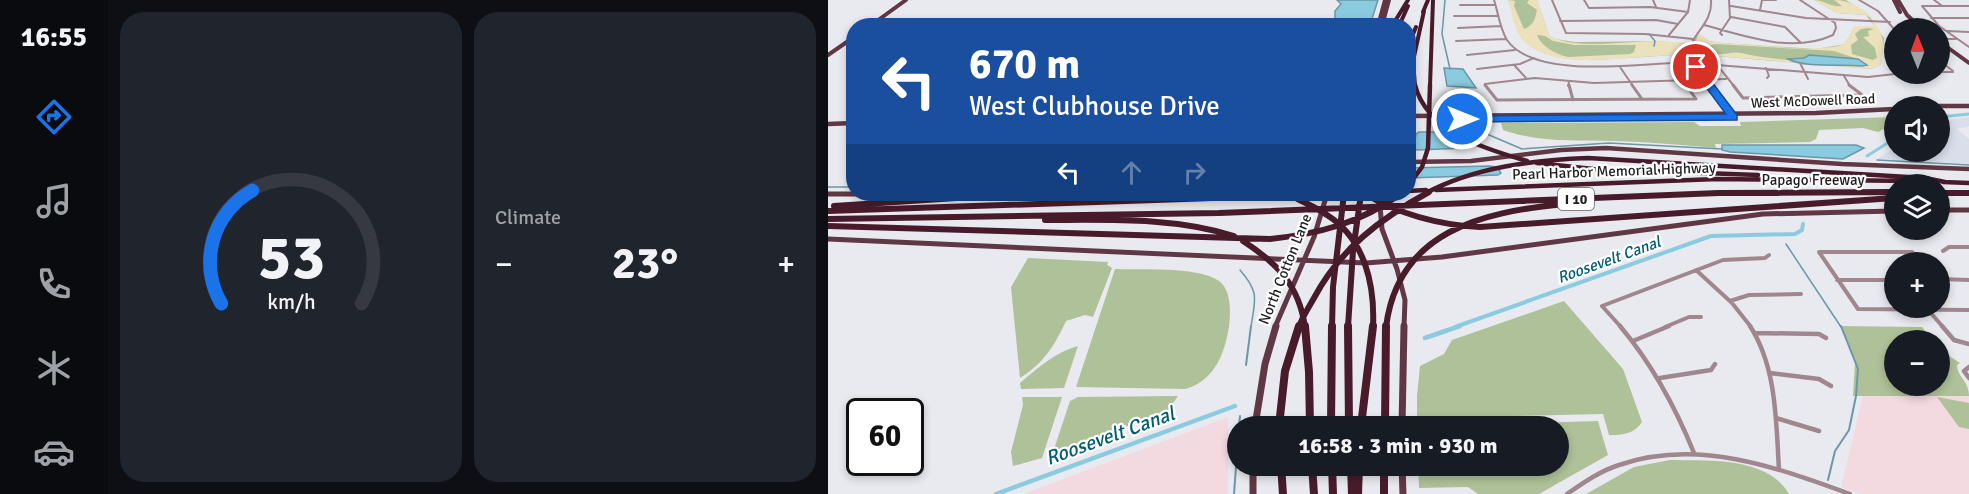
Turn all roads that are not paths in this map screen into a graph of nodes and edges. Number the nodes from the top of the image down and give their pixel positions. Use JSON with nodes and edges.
{"nodes":[{"id":1,"x":906,"y":0,"type":"edge"},
{"id":2,"x":1387,"y":0,"type":"edge"},
{"id":3,"x":1409,"y":0,"type":"edge"},
{"id":4,"x":1428,"y":0,"type":"edge"},
{"id":5,"x":1433,"y":0,"type":"edge"},
{"id":6,"x":1494,"y":0,"type":"edge"},
{"id":7,"x":1552,"y":0,"type":"edge"},
{"id":8,"x":1584,"y":0,"type":"edge"},
{"id":9,"x":1653,"y":0,"type":"edge"},
{"id":10,"x":1690,"y":0,"type":"edge"},
{"id":11,"x":1711,"y":0,"type":"edge"},
{"id":12,"x":1729,"y":0,"type":"edge"},
{"id":13,"x":1762,"y":0,"type":"edge"},
{"id":14,"x":1776,"y":0,"type":"edge"},
{"id":15,"x":1800,"y":0,"type":"edge"},
{"id":16,"x":1859,"y":0,"type":"edge"},
{"id":17,"x":1896,"y":0,"type":"edge"},
{"id":18,"x":1934,"y":0,"type":"edge"},
{"id":19,"x":1460,"y":5,"type":"dead end"},
{"id":20,"x":1495,"y":5,"type":"junction"},
{"id":21,"x":1731,"y":6,"type":"junction"},
{"id":22,"x":1942,"y":6,"type":"junction"},
{"id":23,"x":1968,"y":6,"type":"edge"},
{"id":24,"x":1656,"y":7,"type":"junction"},
{"id":25,"x":1761,"y":10,"type":"junction"},
{"id":26,"x":1424,"y":11,"type":"junction"},
{"id":27,"x":1688,"y":12,"type":"junction"},
{"id":28,"x":1454,"y":16,"type":"dead end"},
{"id":29,"x":1497,"y":16,"type":"junction"},
{"id":30,"x":1731,"y":17,"type":"junction"},
{"id":31,"x":881,"y":18,"type":"edge"},
{"id":32,"x":1382,"y":18,"type":"edge"},
{"id":33,"x":1397,"y":18,"type":"edge"},
{"id":34,"x":1402,"y":18,"type":"edge"},
{"id":35,"x":1886,"y":18,"type":"edge"},
{"id":36,"x":1907,"y":18,"type":"edge"},
{"id":37,"x":1931,"y":18,"type":"edge"},
{"id":38,"x":1950,"y":18,"type":"edge"},
{"id":39,"x":1969,"y":18,"type":"edge"},
{"id":40,"x":1831,"y":19,"type":"junction"},
{"id":41,"x":1560,"y":21,"type":"junction"},
{"id":42,"x":1884,"y":22,"type":"edge"},
{"id":43,"x":1678,"y":24,"type":"junction"},
{"id":44,"x":1704,"y":25,"type":"junction"},
{"id":45,"x":1501,"y":26,"type":"junction"},
{"id":46,"x":1416,"y":28,"type":"edge"},
{"id":47,"x":1458,"y":28,"type":"dead end"},
{"id":48,"x":1723,"y":30,"type":"junction"},
{"id":49,"x":1950,"y":31,"type":"edge"},
{"id":50,"x":1969,"y":32,"type":"edge"},
{"id":51,"x":1950,"y":34,"type":"edge"},
{"id":52,"x":1669,"y":35,"type":"junction"},
{"id":53,"x":1722,"y":35,"type":"dead end"},
{"id":54,"x":1506,"y":39,"type":"junction"},
{"id":55,"x":1693,"y":39,"type":"junction"},
{"id":56,"x":1956,"y":39,"type":"junction"},
{"id":57,"x":1950,"y":40,"type":"edge"},
{"id":58,"x":1456,"y":42,"type":"dead end"},
{"id":59,"x":1801,"y":42,"type":"junction"},
{"id":60,"x":846,"y":43,"type":"edge"},
{"id":61,"x":1416,"y":46,"type":"edge"},
{"id":62,"x":1969,"y":46,"type":"edge"},
{"id":63,"x":1516,"y":49,"type":"junction"},
{"id":64,"x":1950,"y":50,"type":"edge"},
{"id":65,"x":828,"y":55,"type":"edge"},
{"id":66,"x":1467,"y":55,"type":"dead end"},
{"id":67,"x":1534,"y":58,"type":"junction"},
{"id":68,"x":1800,"y":63,"type":"dead end"},
{"id":69,"x":1969,"y":64,"type":"edge"},
{"id":70,"x":1515,"y":65,"type":"junction"},
{"id":71,"x":1620,"y":67,"type":"junction"},
{"id":72,"x":1766,"y":68,"type":"junction"},
{"id":73,"x":1477,"y":69,"type":"dead end"},
{"id":74,"x":1804,"y":71,"type":"junction"},
{"id":75,"x":1844,"y":75,"type":"junction"},
{"id":76,"x":1884,"y":76,"type":"edge"},
{"id":77,"x":1767,"y":78,"type":"dead end"},
{"id":78,"x":1527,"y":79,"type":"junction"},
{"id":79,"x":1683,"y":79,"type":"junction"},
{"id":80,"x":1727,"y":79,"type":"junction"},
{"id":81,"x":1808,"y":79,"type":"dead end"},
{"id":82,"x":1705,"y":80,"type":"junction"},
{"id":83,"x":1569,"y":81,"type":"junction"},
{"id":84,"x":1631,"y":82,"type":"junction"},
{"id":85,"x":1416,"y":92,"type":"edge"},
{"id":86,"x":1642,"y":99,"type":"junction"},
{"id":87,"x":1573,"y":100,"type":"junction"},
{"id":88,"x":1950,"y":106,"type":"edge"},
{"id":89,"x":1969,"y":107,"type":"edge"},
{"id":90,"x":1950,"y":109,"type":"edge"},
{"id":91,"x":1884,"y":112,"type":"edge"},
{"id":92,"x":1732,"y":116,"type":"junction"},
{"id":93,"x":1416,"y":118,"type":"edge"},
{"id":94,"x":846,"y":123,"type":"edge"},
{"id":95,"x":828,"y":124,"type":"edge"},
{"id":96,"x":1416,"y":162,"type":"edge"},
{"id":97,"x":1969,"y":169,"type":"edge"},
{"id":98,"x":1884,"y":175,"type":"edge"},
{"id":99,"x":1416,"y":176,"type":"edge"},
{"id":100,"x":1821,"y":179,"type":"junction"},
{"id":101,"x":1884,"y":181,"type":"edge"},
{"id":102,"x":1950,"y":182,"type":"edge"},
{"id":103,"x":1969,"y":183,"type":"edge"},
{"id":104,"x":1416,"y":191,"type":"edge"},
{"id":105,"x":1884,"y":191,"type":"edge"},
{"id":106,"x":1884,"y":191,"type":"edge"},
{"id":107,"x":1732,"y":193,"type":"junction"},
{"id":108,"x":1950,"y":193,"type":"edge"},
{"id":109,"x":1969,"y":193,"type":"edge"},
{"id":110,"x":828,"y":194,"type":"edge"},
{"id":111,"x":846,"y":194,"type":"edge"},
{"id":112,"x":1416,"y":198,"type":"edge"},
{"id":113,"x":1884,"y":198,"type":"edge"},
{"id":114,"x":926,"y":201,"type":"edge"},
{"id":115,"x":1090,"y":201,"type":"edge"},
{"id":116,"x":1301,"y":201,"type":"edge"},
{"id":117,"x":1325,"y":201,"type":"edge"},
{"id":118,"x":1343,"y":201,"type":"edge"},
{"id":119,"x":1362,"y":201,"type":"edge"},
{"id":120,"x":1377,"y":201,"type":"edge"},
{"id":121,"x":1380,"y":201,"type":"edge"},
{"id":122,"x":1389,"y":201,"type":"edge"},
{"id":123,"x":1410,"y":201,"type":"edge"},
{"id":124,"x":1384,"y":205,"type":"junction"},
{"id":125,"x":1316,"y":208,"type":"junction"},
{"id":126,"x":828,"y":209,"type":"edge"},
{"id":127,"x":1950,"y":210,"type":"edge"},
{"id":128,"x":1969,"y":210,"type":"edge"},
{"id":129,"x":1819,"y":211,"type":"joint"},
{"id":130,"x":1884,"y":211,"type":"edge"},
{"id":131,"x":828,"y":217,"type":"edge"},
{"id":132,"x":957,"y":218,"type":"junction"},
{"id":133,"x":828,"y":226,"type":"edge"},
{"id":134,"x":828,"y":239,"type":"edge"},
{"id":135,"x":1969,"y":247,"type":"edge"},
{"id":136,"x":1943,"y":251,"type":"dead end"},
{"id":137,"x":1884,"y":253,"type":"edge"},
{"id":138,"x":1769,"y":255,"type":"dead end"},
{"id":139,"x":1302,"y":261,"type":"junction"},
{"id":140,"x":1395,"y":261,"type":"junction"},
{"id":141,"x":1696,"y":270,"type":"junction"},
{"id":142,"x":1950,"y":279,"type":"edge"},
{"id":143,"x":1837,"y":280,"type":"junction"},
{"id":144,"x":1884,"y":280,"type":"edge"},
{"id":145,"x":1969,"y":280,"type":"edge"},
{"id":146,"x":1801,"y":294,"type":"dead end"},
{"id":147,"x":1730,"y":301,"type":"junction"},
{"id":148,"x":1884,"y":309,"type":"edge"},
{"id":149,"x":1950,"y":310,"type":"edge"},
{"id":150,"x":1969,"y":310,"type":"edge"},
{"id":151,"x":1701,"y":316,"type":"dead end"},
{"id":152,"x":1935,"y":318,"type":"edge"},
{"id":153,"x":1755,"y":333,"type":"junction"},
{"id":154,"x":1826,"y":338,"type":"dead end"},
{"id":155,"x":1633,"y":341,"type":"junction"},
{"id":156,"x":1969,"y":344,"type":"edge"},
{"id":157,"x":1715,"y":364,"type":"dead end"},
{"id":158,"x":1967,"y":368,"type":"edge"},
{"id":159,"x":1770,"y":373,"type":"junction"},
{"id":160,"x":1660,"y":378,"type":"junction"},
{"id":161,"x":1969,"y":378,"type":"edge"},
{"id":162,"x":1831,"y":386,"type":"dead end"},
{"id":163,"x":1257,"y":416,"type":"edge"},
{"id":164,"x":1280,"y":416,"type":"edge"},
{"id":165,"x":1310,"y":416,"type":"edge"},
{"id":166,"x":1331,"y":416,"type":"edge"},
{"id":167,"x":1348,"y":416,"type":"edge"},
{"id":168,"x":1362,"y":416,"type":"edge"},
{"id":169,"x":1385,"y":416,"type":"edge"},
{"id":170,"x":1402,"y":416,"type":"edge"},
{"id":171,"x":1776,"y":418,"type":"junction"},
{"id":172,"x":1819,"y":431,"type":"dead end"},
{"id":173,"x":1694,"y":453,"type":"junction"},
{"id":174,"x":1779,"y":470,"type":"junction"},
{"id":175,"x":1253,"y":476,"type":"edge"},
{"id":176,"x":1282,"y":476,"type":"edge"},
{"id":177,"x":1313,"y":476,"type":"edge"},
{"id":178,"x":1332,"y":476,"type":"edge"},
{"id":179,"x":1351,"y":476,"type":"edge"},
{"id":180,"x":1359,"y":476,"type":"edge"},
{"id":181,"x":1384,"y":476,"type":"edge"},
{"id":182,"x":1402,"y":476,"type":"edge"},
{"id":183,"x":1253,"y":494,"type":"edge"},
{"id":184,"x":1283,"y":494,"type":"edge"},
{"id":185,"x":1314,"y":494,"type":"edge"},
{"id":186,"x":1333,"y":494,"type":"edge"},
{"id":187,"x":1352,"y":494,"type":"edge"},
{"id":188,"x":1358,"y":494,"type":"edge"},
{"id":189,"x":1384,"y":494,"type":"edge"},
{"id":190,"x":1403,"y":494,"type":"edge"},
{"id":191,"x":1567,"y":494,"type":"edge"},
{"id":192,"x":1850,"y":494,"type":"edge"}],
"edges":[{"from":1,"to":31,"type":"main road"},
{"from":2,"to":32,"type":"main road"},
{"from":3,"to":33,"type":"highway"},
{"from":3,"to":34,"type":"highway"},
{"from":4,"to":26,"type":"highway"},
{"from":5,"to":99,"type":"highway"},
{"from":6,"to":20,"type":"street"},
{"from":7,"to":41,"type":"street"},
{"from":8,"to":24,"type":"street"},
{"from":9,"to":24,"type":"street"},
{"from":10,"to":27,"type":"street"},
{"from":11,"to":44,"type":"street"},
{"from":12,"to":21,"type":"street"},
{"from":13,"to":14,"type":"street"},
{"from":13,"to":25,"type":"street"},
{"from":15,"to":40,"type":"street"},
{"from":16,"to":35,"type":"street"},
{"from":17,"to":36,"type":"main road"},
{"from":18,"to":22,"type":"street"},
{"from":19,"to":20,"type":"street"},
{"from":20,"to":29,"type":"street"},
{"from":21,"to":25,"type":"street"},
{"from":21,"to":30,"type":"street"},
{"from":22,"to":23,"type":"street"},
{"from":22,"to":37,"type":"street"},
{"from":24,"to":27,"type":"street"},
{"from":25,"to":40,"type":"street"},
{"from":26,"to":46,"type":"highway"},
{"from":26,"to":61,"type":"highway"},
{"from":27,"to":43,"type":"street"},
{"from":28,"to":29,"type":"street"},
{"from":29,"to":45,"type":"street"},
{"from":30,"to":48,"type":"street"},
{"from":30,"to":59,"type":"street"},
{"from":38,"to":39,"type":"street"},
{"from":40,"to":42,"type":"street"},
{"from":40,"to":59,"type":"street"},
{"from":41,"to":43,"type":"street"},
{"from":41,"to":52,"type":"street"},
{"from":43,"to":52,"type":"street"},
{"from":44,"to":48,"type":"street"},
{"from":44,"to":55,"type":"street"},
{"from":45,"to":47,"type":"street"},
{"from":45,"to":54,"type":"street"},
{"from":48,"to":53,"type":"street"},
{"from":48,"to":59,"type":"street"},
{"from":49,"to":50,"type":"street"},
{"from":51,"to":56,"type":"street"},
{"from":52,"to":55,"type":"street"},
{"from":54,"to":58,"type":"street"},
{"from":54,"to":63,"type":"street"},
{"from":55,"to":82,"type":"street"},
{"from":56,"to":57,"type":"street"},
{"from":56,"to":62,"type":"street"},
{"from":60,"to":65,"type":"main road"},
{"from":63,"to":66,"type":"street"},
{"from":63,"to":67,"type":"street"},
{"from":64,"to":69,"type":"main road"},
{"from":67,"to":70,"type":"street"},
{"from":67,"to":71,"type":"street"},
{"from":68,"to":74,"type":"street"},
{"from":70,"to":73,"type":"street"},
{"from":70,"to":78,"type":"street"},
{"from":71,"to":79,"type":"street"},
{"from":71,"to":84,"type":"street"},
{"from":72,"to":74,"type":"street"},
{"from":72,"to":77,"type":"street"},
{"from":72,"to":80,"type":"street"},
{"from":74,"to":75,"type":"street"},
{"from":74,"to":81,"type":"street"},
{"from":75,"to":76,"type":"street"},
{"from":75,"to":80,"type":"street"},
{"from":78,"to":83,"type":"street"},
{"from":78,"to":87,"type":"street"},
{"from":79,"to":82,"type":"street"},
{"from":79,"to":84,"type":"street"},
{"from":79,"to":86,"type":"street"},
{"from":80,"to":82,"type":"street"},
{"from":82,"to":92,"type":"street"},
{"from":83,"to":84,"type":"street"},
{"from":83,"to":87,"type":"street"},
{"from":84,"to":86,"type":"street"},
{"from":85,"to":100,"type":"highway"},
{"from":86,"to":87,"type":"street"},
{"from":88,"to":89,"type":"main road"},
{"from":89,"to":90,"type":"main road"},
{"from":91,"to":92,"type":"main road","name":"West McDowell Road"},
{"from":92,"to":93,"type":"main road","name":"West McDowell Road"},
{"from":94,"to":95,"type":"main road"},
{"from":96,"to":97,"type":"main road"},
{"from":98,"to":112,"type":"highway"},
{"from":100,"to":101,"type":"highway","name":"Papago Freeway","number":"I 10"},
{"from":100,"to":104,"type":"highway","name":"Pearl Harbor Memorial Highway","number":"I 10"},
{"from":102,"to":103,"type":"highway","name":"Papago Freeway","number":"I 10"},
{"from":105,"to":107,"type":"highway","name":"Papago Freeway","number":"I 10"},
{"from":106,"to":124,"type":"highway"},
{"from":107,"to":124,"type":"highway","name":"Pearl Harbor Memorial Highway","number":"I 10"},
{"from":107,"to":169,"type":"highway"},
{"from":108,"to":109,"type":"highway"},
{"from":110,"to":111,"type":"main road"},
{"from":113,"to":120,"type":"highway"},
{"from":114,"to":126,"type":"highway"},
{"from":115,"to":126,"type":"highway"},
{"from":116,"to":168,"type":"highway"},
{"from":117,"to":139,"type":"main road","name":"North Cotton Lane"},
{"from":118,"to":166,"type":"highway"},
{"from":119,"to":167,"type":"highway"},
{"from":121,"to":140,"type":"main road"},
{"from":122,"to":133,"type":"highway"},
{"from":123,"to":164,"type":"highway"},
{"from":124,"to":125,"type":"highway","name":"Pearl Harbor Memorial Highway","number":"I 10"},
{"from":125,"to":131,"type":"highway"},
{"from":125,"to":132,"type":"highway","name":"Pearl Harbor Memorial Highway","number":"I 10"},
{"from":127,"to":128,"type":"main road"},
{"from":129,"to":130,"type":"main road"},
{"from":129,"to":140,"type":"main road"},
{"from":131,"to":132,"type":"highway","name":"Pearl Harbor Memorial Highway","number":"I 10"},
{"from":132,"to":165,"type":"highway"},
{"from":134,"to":139,"type":"main road"},
{"from":135,"to":136,"type":"street"},
{"from":137,"to":143,"type":"street"},
{"from":138,"to":141,"type":"street"},
{"from":139,"to":140,"type":"main road"},
{"from":139,"to":163,"type":"main road","name":"North Cotton Lane"},
{"from":140,"to":170,"type":"main road"},
{"from":141,"to":147,"type":"street"},
{"from":141,"to":155,"type":"street"},
{"from":142,"to":145,"type":"street"},
{"from":143,"to":144,"type":"street"},
{"from":143,"to":148,"type":"street"},
{"from":146,"to":147,"type":"street"},
{"from":147,"to":153,"type":"street"},
{"from":149,"to":150,"type":"street"},
{"from":151,"to":155,"type":"street"},
{"from":152,"to":156,"type":"street"},
{"from":153,"to":154,"type":"street"},
{"from":153,"to":159,"type":"street"},
{"from":155,"to":160,"type":"street"},
{"from":157,"to":160,"type":"street"},
{"from":158,"to":161,"type":"street"},
{"from":159,"to":162,"type":"street"},
{"from":159,"to":171,"type":"street"},
{"from":160,"to":173,"type":"street"},
{"from":171,"to":172,"type":"street"},
{"from":171,"to":174,"type":"street"},
{"from":173,"to":174,"type":"street"},
{"from":173,"to":191,"type":"street"},
{"from":174,"to":192,"type":"street"},
{"from":175,"to":183,"type":"main road"},
{"from":176,"to":184,"type":"highway"},
{"from":177,"to":185,"type":"highway"},
{"from":178,"to":186,"type":"highway"},
{"from":179,"to":187,"type":"highway"},
{"from":180,"to":188,"type":"highway"},
{"from":181,"to":189,"type":"highway"},
{"from":182,"to":190,"type":"main road"}]}
